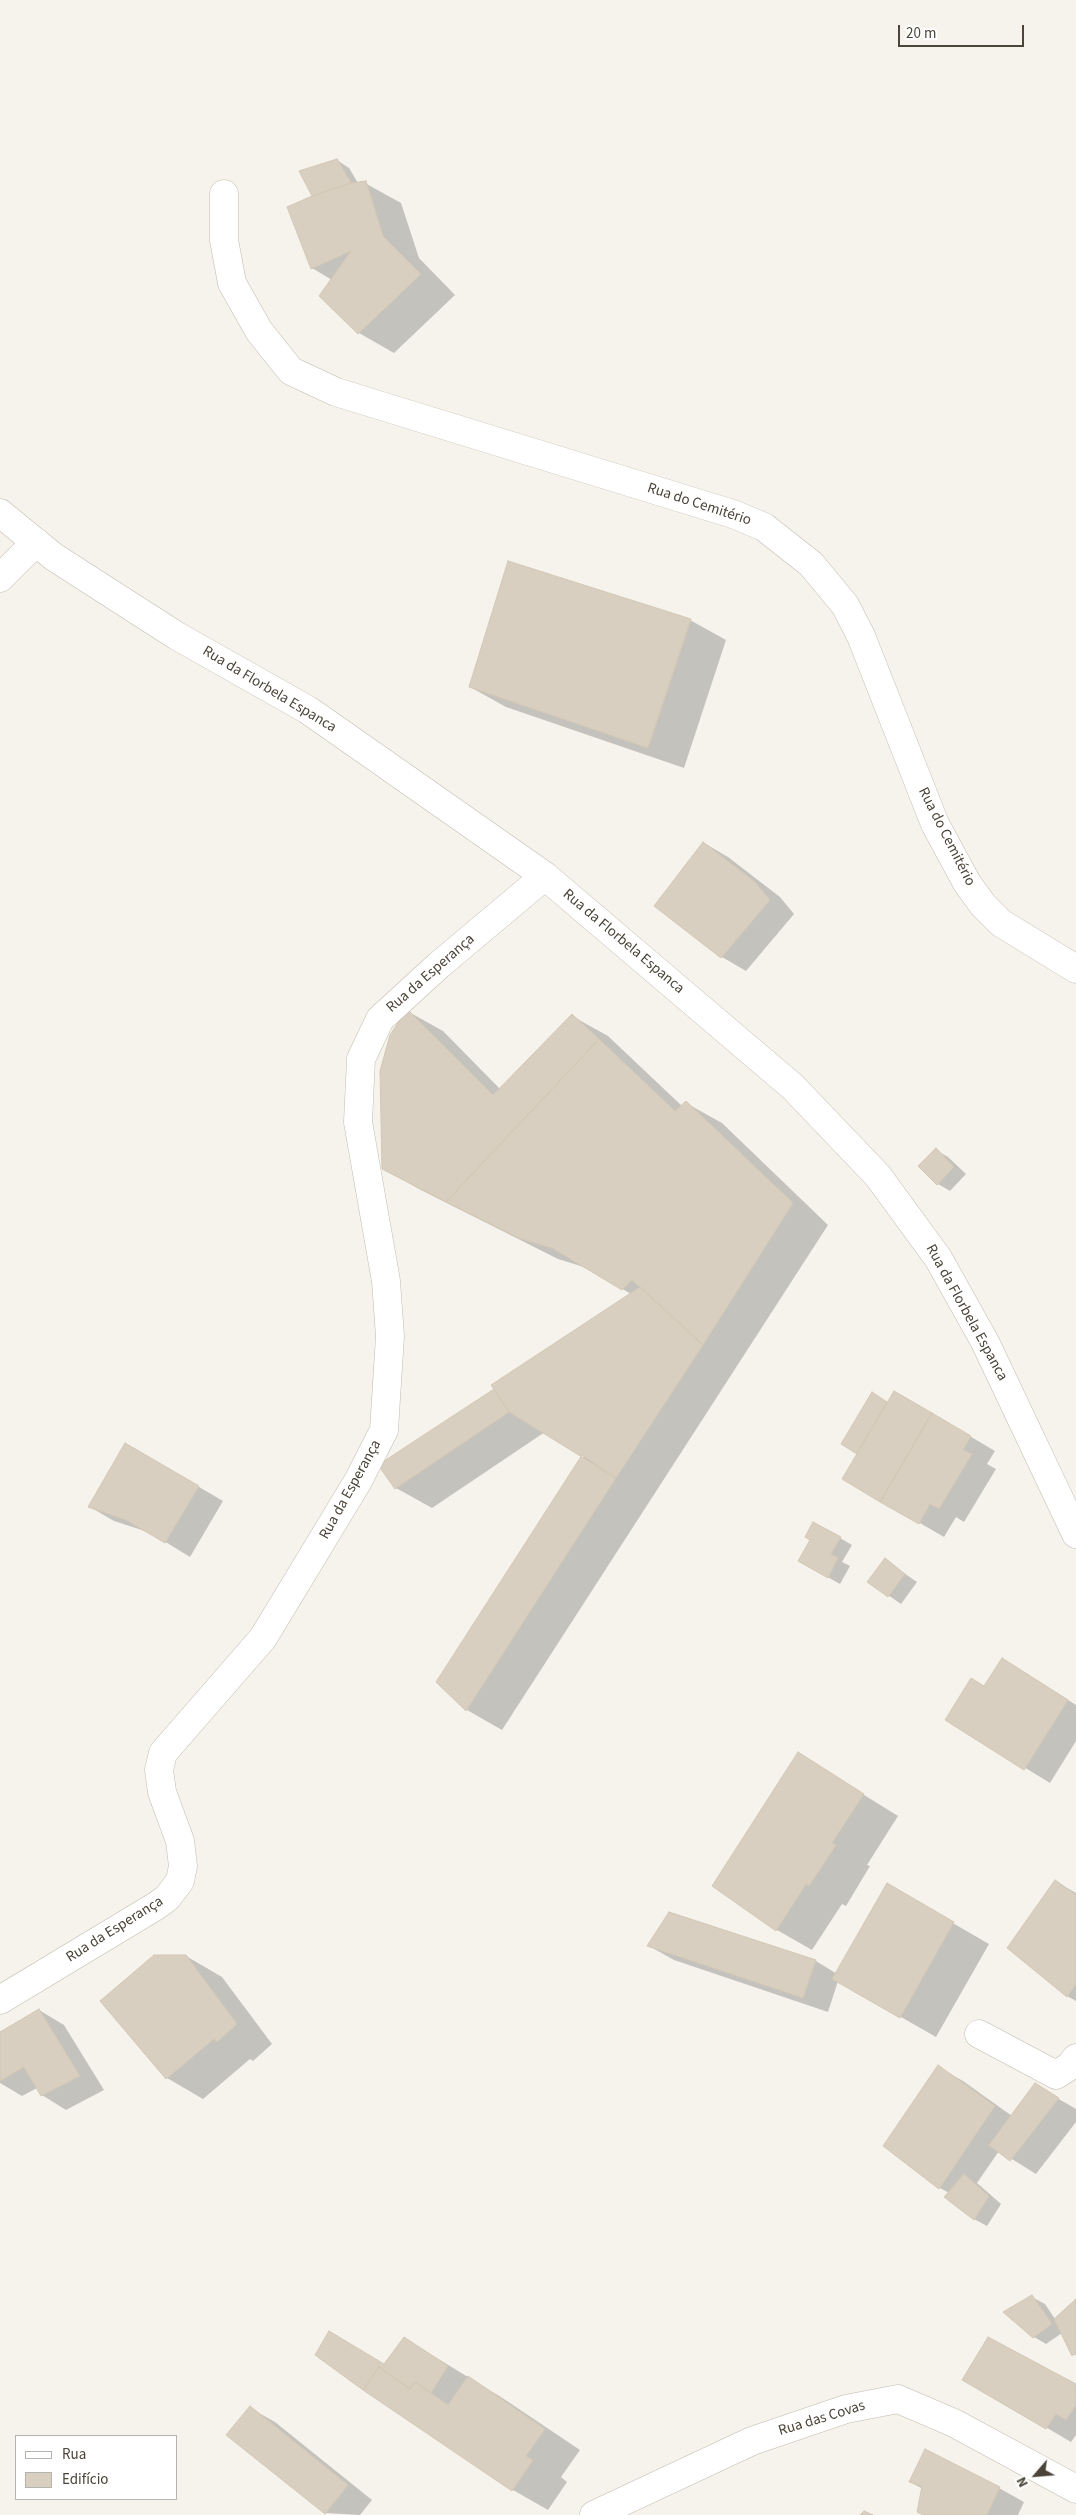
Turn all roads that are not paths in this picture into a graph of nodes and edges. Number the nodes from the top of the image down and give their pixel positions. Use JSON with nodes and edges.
{"nodes":[{"id":1,"x":224,"y":194,"type":"dead end"},
{"id":2,"x":0,"y":513,"type":"edge"},
{"id":3,"x":36,"y":542,"type":"junction"},
{"id":4,"x":0,"y":578,"type":"edge"},
{"id":5,"x":545,"y":876,"type":"junction"},
{"id":6,"x":1076,"y":969,"type":"edge"},
{"id":7,"x":1076,"y":1534,"type":"edge"},
{"id":8,"x":0,"y":2000,"type":"edge"},
{"id":9,"x":978,"y":2034,"type":"dead end"},
{"id":10,"x":1076,"y":2058,"type":"edge"},
{"id":11,"x":1076,"y":2489,"type":"edge"},
{"id":12,"x":594,"y":2515,"type":"edge"}],
"edges":[{"from":1,"to":6,"type":"street","name":"Rua do Cemitério"},
{"from":2,"to":3,"type":"street","name":"Rua da Florbela Espanca"},
{"from":3,"to":4,"type":"street"},
{"from":3,"to":5,"type":"street","name":"Rua da Florbela Espanca"},
{"from":5,"to":7,"type":"street","name":"Rua da Florbela Espanca"},
{"from":5,"to":8,"type":"street","name":"Rua da Esperança"},
{"from":9,"to":10,"type":"street"},
{"from":11,"to":12,"type":"street","name":"Rua das Covas"}]}
